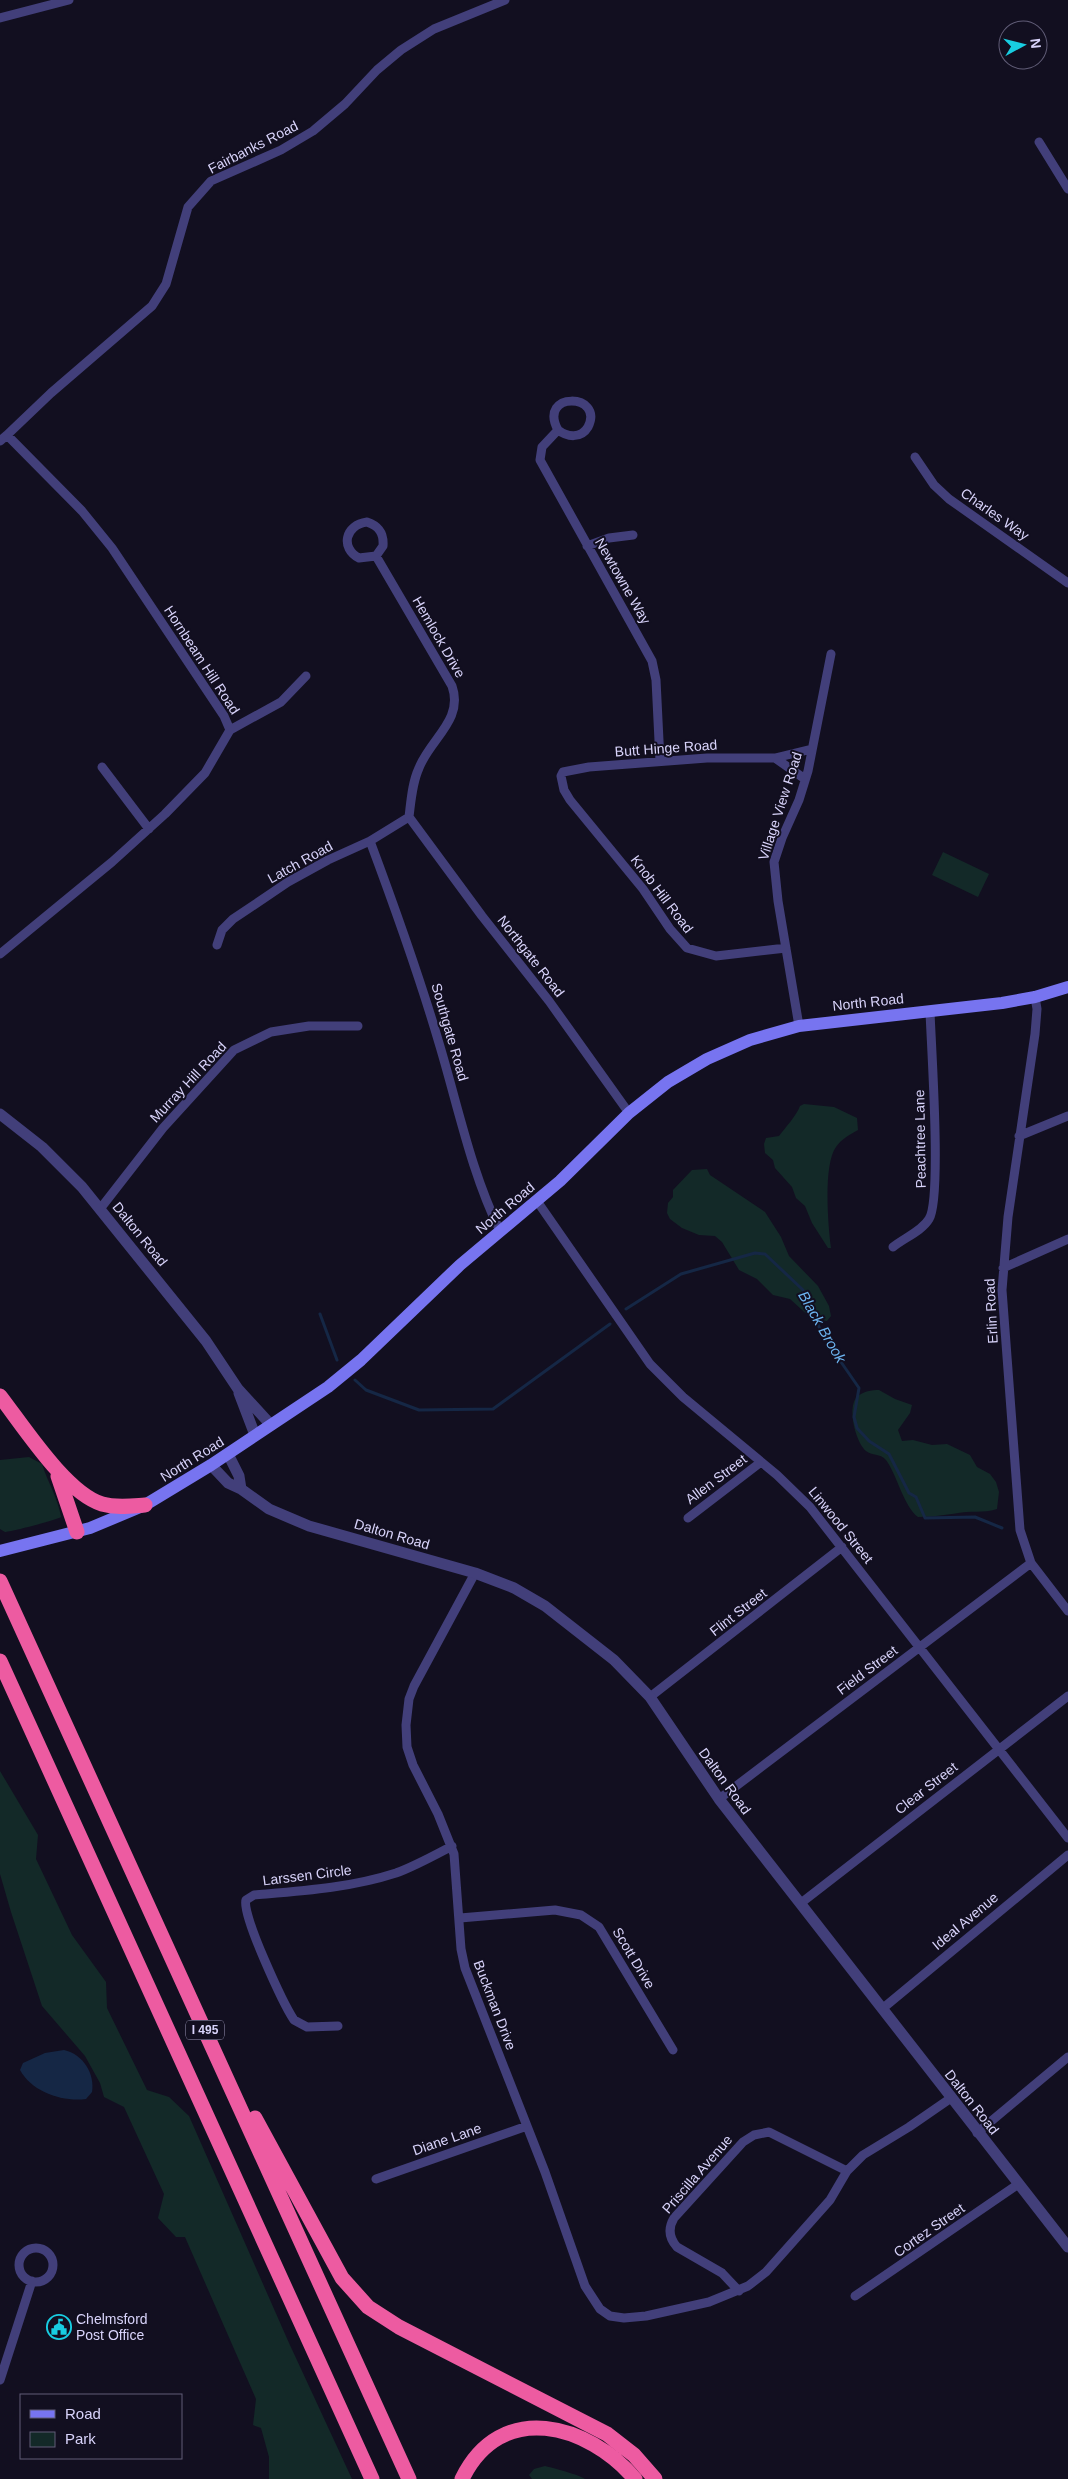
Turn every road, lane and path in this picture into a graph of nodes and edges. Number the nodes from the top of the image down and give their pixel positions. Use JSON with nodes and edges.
{"nodes":[{"id":1,"x":69,"y":0,"type":"edge"},
{"id":2,"x":505,"y":0,"type":"edge"},
{"id":3,"x":0,"y":18,"type":"edge"},
{"id":4,"x":1039,"y":142,"type":"dead end"},
{"id":5,"x":1068,"y":189,"type":"edge"},
{"id":6,"x":558,"y":430,"type":"junction"},
{"id":7,"x":4,"y":438,"type":"edge"},
{"id":8,"x":915,"y":457,"type":"dead end"},
{"id":9,"x":633,"y":535,"type":"dead end"},
{"id":10,"x":587,"y":546,"type":"junction"},
{"id":11,"x":376,"y":556,"type":"junction"},
{"id":12,"x":1068,"y":583,"type":"edge"},
{"id":13,"x":831,"y":654,"type":"dead end"},
{"id":14,"x":306,"y":676,"type":"dead end"},
{"id":15,"x":230,"y":730,"type":"junction"},
{"id":16,"x":812,"y":749,"type":"junction"},
{"id":17,"x":775,"y":758,"type":"junction"},
{"id":18,"x":660,"y":762,"type":"junction"},
{"id":19,"x":102,"y":766,"type":"dead end"},
{"id":20,"x":561,"y":774,"type":"joint"},
{"id":21,"x":805,"y":780,"type":"junction"},
{"id":22,"x":409,"y":817,"type":"junction"},
{"id":23,"x":149,"y":829,"type":"junction"},
{"id":24,"x":370,"y":841,"type":"junction"},
{"id":25,"x":217,"y":945,"type":"dead end"},
{"id":26,"x":786,"y":948,"type":"junction"},
{"id":27,"x":0,"y":954,"type":"edge"},
{"id":28,"x":1068,"y":987,"type":"edge"},
{"id":29,"x":1036,"y":997,"type":"junction"},
{"id":30,"x":930,"y":1011,"type":"junction"},
{"id":31,"x":358,"y":1026,"type":"dead end"},
{"id":32,"x":799,"y":1026,"type":"junction"},
{"id":33,"x":629,"y":1113,"type":"junction"},
{"id":34,"x":0,"y":1114,"type":"edge"},
{"id":35,"x":1068,"y":1116,"type":"edge"},
{"id":36,"x":1019,"y":1136,"type":"junction"},
{"id":37,"x":537,"y":1201,"type":"junction"},
{"id":38,"x":100,"y":1209,"type":"junction"},
{"id":39,"x":500,"y":1231,"type":"junction"},
{"id":40,"x":1068,"y":1239,"type":"edge"},
{"id":41,"x":893,"y":1247,"type":"dead end"},
{"id":42,"x":1003,"y":1268,"type":"junction"},
{"id":43,"x":238,"y":1389,"type":"junction"},
{"id":44,"x":0,"y":1396,"type":"edge"},
{"id":45,"x":270,"y":1425,"type":"junction"},
{"id":46,"x":255,"y":1435,"type":"junction"},
{"id":47,"x":228,"y":1454,"type":"junction"},
{"id":48,"x":50,"y":1459,"type":"junction"},
{"id":49,"x":761,"y":1462,"type":"junction"},
{"id":50,"x":211,"y":1465,"type":"junction"},
{"id":51,"x":241,"y":1489,"type":"junction"},
{"id":52,"x":145,"y":1505,"type":"junction"},
{"id":53,"x":688,"y":1518,"type":"dead end"},
{"id":54,"x":77,"y":1532,"type":"junction"},
{"id":55,"x":842,"y":1547,"type":"junction"},
{"id":56,"x":3,"y":1551,"type":"edge"},
{"id":57,"x":1031,"y":1563,"type":"junction"},
{"id":58,"x":475,"y":1574,"type":"junction"},
{"id":59,"x":0,"y":1581,"type":"edge"},
{"id":60,"x":1068,"y":1611,"type":"edge"},
{"id":61,"x":920,"y":1647,"type":"junction"},
{"id":62,"x":0,"y":1661,"type":"edge"},
{"id":63,"x":1068,"y":1696,"type":"edge"},
{"id":64,"x":650,"y":1697,"type":"junction"},
{"id":65,"x":999,"y":1748,"type":"junction"},
{"id":66,"x":719,"y":1799,"type":"junction"},
{"id":67,"x":1068,"y":1838,"type":"edge"},
{"id":68,"x":452,"y":1846,"type":"junction"},
{"id":69,"x":1068,"y":1855,"type":"edge"},
{"id":70,"x":801,"y":1903,"type":"junction"},
{"id":71,"x":460,"y":1918,"type":"junction"},
{"id":72,"x":174,"y":1961,"type":"junction"},
{"id":73,"x":882,"y":2009,"type":"junction"},
{"id":74,"x":338,"y":2026,"type":"dead end"},
{"id":75,"x":673,"y":2050,"type":"dead end"},
{"id":76,"x":1068,"y":2057,"type":"edge"},
{"id":77,"x":951,"y":2098,"type":"junction"},
{"id":78,"x":527,"y":2126,"type":"junction"},
{"id":79,"x":977,"y":2133,"type":"junction"},
{"id":80,"x":848,"y":2171,"type":"junction"},
{"id":81,"x":376,"y":2179,"type":"dead end"},
{"id":82,"x":1018,"y":2185,"type":"junction"},
{"id":83,"x":1068,"y":2248,"type":"edge"},
{"id":84,"x":32,"y":2281,"type":"dead end"},
{"id":85,"x":739,"y":2291,"type":"junction"},
{"id":86,"x":855,"y":2296,"type":"dead end"},
{"id":87,"x":0,"y":2380,"type":"edge"},
{"id":88,"x":372,"y":2479,"type":"edge"},
{"id":89,"x":409,"y":2479,"type":"edge"},
{"id":90,"x":462,"y":2479,"type":"edge"},
{"id":91,"x":635,"y":2479,"type":"edge"},
{"id":92,"x":656,"y":2479,"type":"edge"}],
"edges":[{"from":1,"to":3,"type":"street"},
{"from":2,"to":7,"type":"street","name":"Fairbanks Road"},
{"from":4,"to":5,"type":"street"},
{"from":6,"to":6,"type":"street"},
{"from":6,"to":10,"type":"street","name":"Newtowne Way"},
{"from":7,"to":15,"type":"street","name":"Hornbeam Hill Road"},
{"from":8,"to":12,"type":"street","name":"Charles Way"},
{"from":9,"to":10,"type":"street"},
{"from":10,"to":18,"type":"street","name":"Newtowne Way"},
{"from":11,"to":11,"type":"street"},
{"from":11,"to":22,"type":"street","name":"Hemlock Drive"},
{"from":13,"to":16,"type":"street","name":"Village View Road"},
{"from":14,"to":15,"type":"street"},
{"from":15,"to":23,"type":"street","name":"Hornbeam Hill Road"},
{"from":16,"to":17,"type":"street","name":"Butt Hinge Road"},
{"from":16,"to":21,"type":"street","name":"Village View Road"},
{"from":17,"to":18,"type":"street","name":"Butt Hinge Road"},
{"from":17,"to":21,"type":"street"},
{"from":18,"to":20,"type":"street","name":"Butt Hinge Road"},
{"from":19,"to":23,"type":"street"},
{"from":20,"to":26,"type":"street","name":"Knob Hill Road"},
{"from":21,"to":26,"type":"street","name":"Village View Road"},
{"from":22,"to":24,"type":"street","name":"Latch Road"},
{"from":22,"to":33,"type":"street","name":"Northgate Road"},
{"from":23,"to":27,"type":"street","name":"Hornbeam Hill Road"},
{"from":24,"to":25,"type":"street","name":"Latch Road"},
{"from":24,"to":39,"type":"street","name":"Southgate Road"},
{"from":26,"to":32,"type":"street","name":"Village View Road"},
{"from":28,"to":29,"type":"main road","name":"North Road"},
{"from":29,"to":30,"type":"main road","name":"North Road"},
{"from":29,"to":36,"type":"street","name":"Erlin Road"},
{"from":30,"to":32,"type":"main road","name":"North Road"},
{"from":30,"to":41,"type":"street","name":"Peachtree Lane"},
{"from":31,"to":38,"type":"street","name":"Murray Hill Road"},
{"from":32,"to":33,"type":"main road","name":"North Road"},
{"from":33,"to":37,"type":"main road","name":"North Road"},
{"from":34,"to":38,"type":"street","name":"Dalton Road"},
{"from":35,"to":36,"type":"street"},
{"from":36,"to":42,"type":"street","name":"Erlin Road"},
{"from":37,"to":39,"type":"main road","name":"North Road"},
{"from":37,"to":49,"type":"street","name":"Linwood Street"},
{"from":38,"to":43,"type":"street","name":"Dalton Road"},
{"from":39,"to":45,"type":"main road","name":"North Road"},
{"from":40,"to":42,"type":"street"},
{"from":42,"to":57,"type":"street","name":"Erlin Road"},
{"from":43,"to":45,"type":"street","name":"Dalton Road"},
{"from":43,"to":46,"type":"street","name":"Dalton Road"},
{"from":44,"to":48,"type":"highway"},
{"from":45,"to":46,"type":"main road","name":"North Road"},
{"from":46,"to":47,"type":"main road","name":"North Road"},
{"from":47,"to":50,"type":"main road","name":"North Road"},
{"from":47,"to":51,"type":"street"},
{"from":48,"to":52,"type":"highway"},
{"from":48,"to":54,"type":"highway"},
{"from":49,"to":53,"type":"street","name":"Allen Street"},
{"from":49,"to":55,"type":"street","name":"Linwood Street"},
{"from":50,"to":51,"type":"street","name":"Dalton Road"},
{"from":50,"to":52,"type":"main road","name":"North Road"},
{"from":51,"to":58,"type":"street","name":"Dalton Road"},
{"from":52,"to":54,"type":"main road","name":"North Road"},
{"from":54,"to":56,"type":"main road","name":"North Road"},
{"from":55,"to":61,"type":"street","name":"Linwood Street"},
{"from":55,"to":64,"type":"street","name":"Flint Street"},
{"from":57,"to":60,"type":"street","name":"Erlin Road"},
{"from":57,"to":61,"type":"street","name":"Field Street"},
{"from":58,"to":64,"type":"street","name":"Dalton Road"},
{"from":58,"to":68,"type":"street","name":"Buckman Drive"},
{"from":59,"to":72,"type":"highway","number":"I 495"},
{"from":61,"to":65,"type":"street","name":"Linwood Street"},
{"from":61,"to":66,"type":"street","name":"Field Street"},
{"from":62,"to":88,"type":"highway","number":"I 495"},
{"from":63,"to":65,"type":"street","name":"Clear Street"},
{"from":64,"to":66,"type":"street","name":"Dalton Road"},
{"from":65,"to":67,"type":"street","name":"Linwood Street"},
{"from":65,"to":70,"type":"street","name":"Clear Street"},
{"from":66,"to":70,"type":"street","name":"Dalton Road"},
{"from":68,"to":71,"type":"street","name":"Buckman Drive"},
{"from":68,"to":74,"type":"street","name":"Larssen Circle"},
{"from":69,"to":73,"type":"street","name":"Ideal Avenue"},
{"from":70,"to":73,"type":"street","name":"Dalton Road"},
{"from":71,"to":75,"type":"street","name":"Scott Drive"},
{"from":71,"to":78,"type":"street","name":"Buckman Drive"},
{"from":72,"to":89,"type":"highway","number":"I 495"},
{"from":72,"to":92,"type":"highway"},
{"from":73,"to":77,"type":"street","name":"Dalton Road"},
{"from":76,"to":79,"type":"street"},
{"from":77,"to":79,"type":"street","name":"Dalton Road"},
{"from":77,"to":80,"type":"street"},
{"from":78,"to":81,"type":"street","name":"Diane Lane"},
{"from":78,"to":85,"type":"street","name":"Buckman Drive"},
{"from":79,"to":82,"type":"street","name":"Dalton Road"},
{"from":80,"to":85,"type":"street"},
{"from":80,"to":85,"type":"street","name":"Priscilla Avenue"},
{"from":82,"to":83,"type":"street","name":"Dalton Road"},
{"from":82,"to":86,"type":"street","name":"Cortez Street"},
{"from":84,"to":87,"type":"street"},
{"from":90,"to":91,"type":"highway"}]}
